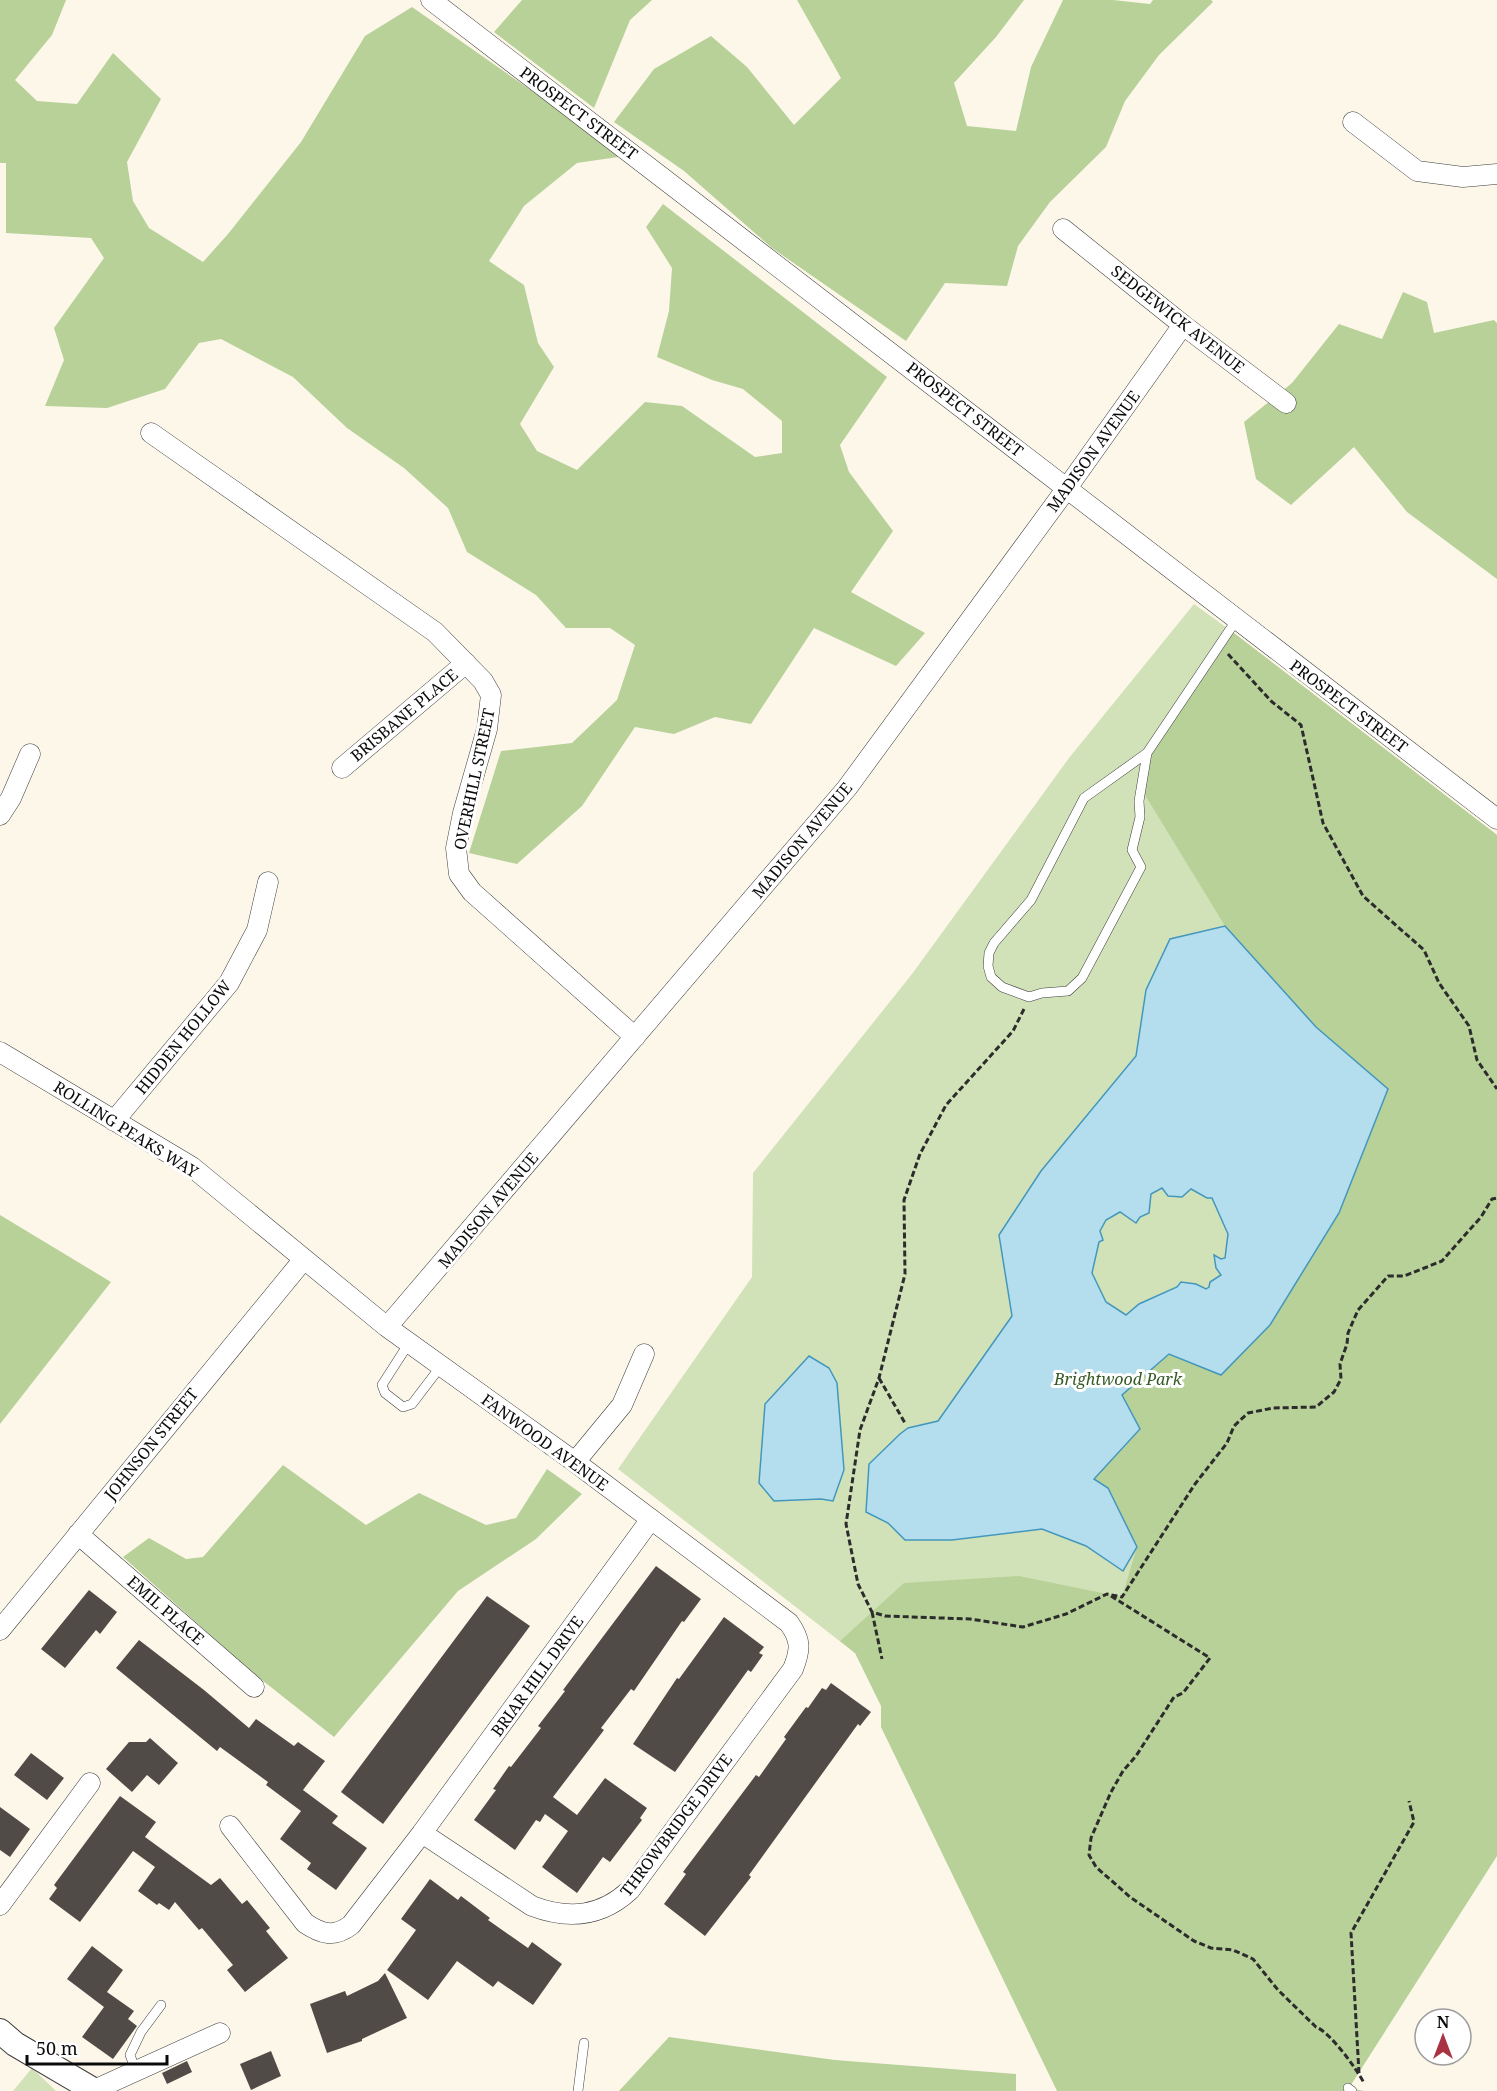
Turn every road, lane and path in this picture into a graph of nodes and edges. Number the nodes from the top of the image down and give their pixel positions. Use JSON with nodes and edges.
{"nodes":[{"id":1,"x":431,"y":0,"type":"edge"},
{"id":2,"x":1353,"y":123,"type":"dead end"},
{"id":3,"x":1497,"y":174,"type":"edge"},
{"id":4,"x":1067,"y":231,"type":"dead end"},
{"id":5,"x":1183,"y":325,"type":"junction"},
{"id":6,"x":1286,"y":403,"type":"dead end"},
{"id":7,"x":151,"y":433,"type":"dead end"},
{"id":8,"x":1067,"y":488,"type":"junction"},
{"id":9,"x":1237,"y":619,"type":"junction"},
{"id":10,"x":1220,"y":645,"type":"junction"},
{"id":11,"x":466,"y":663,"type":"junction"},
{"id":12,"x":1147,"y":753,"type":"junction"},
{"id":13,"x":30,"y":754,"type":"dead end"},
{"id":14,"x":342,"y":768,"type":"dead end"},
{"id":15,"x":0,"y":815,"type":"edge"},
{"id":16,"x":1497,"y":819,"type":"edge"},
{"id":17,"x":268,"y":882,"type":"dead end"},
{"id":18,"x":1029,"y":997,"type":"junction"},
{"id":19,"x":635,"y":1037,"type":"junction"},
{"id":20,"x":0,"y":1052,"type":"edge"},
{"id":21,"x":1497,"y":1089,"type":"edge"},
{"id":22,"x":114,"y":1121,"type":"junction"},
{"id":23,"x":1497,"y":1198,"type":"edge"},
{"id":24,"x":304,"y":1259,"type":"junction"},
{"id":25,"x":387,"y":1327,"type":"junction"},
{"id":26,"x":409,"y":1343,"type":"junction"},
{"id":27,"x":644,"y":1354,"type":"dead end"},
{"id":28,"x":441,"y":1366,"type":"junction"},
{"id":29,"x":879,"y":1378,"type":"junction"},
{"id":30,"x":905,"y":1423,"type":"dead end"},
{"id":31,"x":575,"y":1462,"type":"junction"},
{"id":32,"x":651,"y":1519,"type":"junction"},
{"id":33,"x":78,"y":1534,"type":"junction"},
{"id":34,"x":1107,"y":1594,"type":"junction"},
{"id":35,"x":872,"y":1612,"type":"junction"},
{"id":36,"x":789,"y":1623,"type":"joint"},
{"id":37,"x":0,"y":1630,"type":"edge"},
{"id":38,"x":882,"y":1659,"type":"dead end"},
{"id":39,"x":254,"y":1687,"type":"dead end"},
{"id":40,"x":90,"y":1783,"type":"dead end"},
{"id":41,"x":1409,"y":1801,"type":"dead end"},
{"id":42,"x":230,"y":1826,"type":"dead end"},
{"id":43,"x":422,"y":1833,"type":"junction"},
{"id":44,"x":0,"y":1905,"type":"edge"},
{"id":45,"x":161,"y":2005,"type":"dead end"},
{"id":46,"x":0,"y":2031,"type":"edge"},
{"id":47,"x":220,"y":2032,"type":"dead end"},
{"id":48,"x":584,"y":2043,"type":"dead end"},
{"id":49,"x":136,"y":2071,"type":"junction"},
{"id":50,"x":1359,"y":2074,"type":"junction"},
{"id":51,"x":94,"y":2091,"type":"edge"},
{"id":52,"x":578,"y":2091,"type":"edge"},
{"id":53,"x":1368,"y":2091,"type":"edge"}],
"edges":[{"from":1,"to":8,"type":"street","name":"PROSPECT STREET"},
{"from":2,"to":3,"type":"street"},
{"from":4,"to":5,"type":"street","name":"SEDGEWICK AVENUE"},
{"from":5,"to":6,"type":"street","name":"SEDGEWICK AVENUE"},
{"from":5,"to":8,"type":"street","name":"MADISON AVENUE"},
{"from":7,"to":11,"type":"street","name":"OVERHILL STREET"},
{"from":8,"to":9,"type":"street","name":"PROSPECT STREET"},
{"from":8,"to":19,"type":"street","name":"MADISON AVENUE"},
{"from":9,"to":10,"type":"lane"},
{"from":9,"to":16,"type":"street","name":"PROSPECT STREET"},
{"from":10,"to":12,"type":"lane"},
{"from":10,"to":21,"type":"path"},
{"from":11,"to":14,"type":"street","name":"BRISBANE PLACE"},
{"from":11,"to":19,"type":"street","name":"OVERHILL STREET"},
{"from":12,"to":18,"type":"lane"},
{"from":12,"to":18,"type":"lane"},
{"from":13,"to":15,"type":"street"},
{"from":17,"to":22,"type":"street","name":"HIDDEN HOLLOW"},
{"from":18,"to":29,"type":"path"},
{"from":19,"to":25,"type":"street","name":"MADISON AVENUE"},
{"from":20,"to":22,"type":"street","name":"ROLLING PEAKS WAY"},
{"from":22,"to":24,"type":"street","name":"ROLLING PEAKS WAY"},
{"from":23,"to":34,"type":"path"},
{"from":24,"to":25,"type":"street","name":"FANWOOD AVENUE"},
{"from":24,"to":33,"type":"street","name":"JOHNSON STREET"},
{"from":25,"to":26,"type":"street","name":"FANWOOD AVENUE"},
{"from":26,"to":28,"type":"street","name":"FANWOOD AVENUE"},
{"from":26,"to":28,"type":"lane"},
{"from":27,"to":31,"type":"street"},
{"from":28,"to":31,"type":"street","name":"FANWOOD AVENUE"},
{"from":29,"to":30,"type":"path"},
{"from":29,"to":35,"type":"path"},
{"from":31,"to":32,"type":"street","name":"FANWOOD AVENUE"},
{"from":32,"to":36,"type":"street","name":"FANWOOD AVENUE"},
{"from":32,"to":43,"type":"street","name":"BRIAR HILL DRIVE"},
{"from":33,"to":37,"type":"street","name":"JOHNSON STREET"},
{"from":33,"to":39,"type":"street","name":"EMIL PLACE"},
{"from":34,"to":35,"type":"path"},
{"from":34,"to":50,"type":"path"},
{"from":35,"to":38,"type":"path"},
{"from":36,"to":43,"type":"street","name":"THROWBRIDGE DRIVE"},
{"from":40,"to":44,"type":"street"},
{"from":41,"to":50,"type":"path"},
{"from":42,"to":43,"type":"street","name":"BRIAR HILL DRIVE"},
{"from":45,"to":49,"type":"lane"},
{"from":46,"to":51,"type":"street"},
{"from":47,"to":49,"type":"street"},
{"from":48,"to":52,"type":"lane"},
{"from":49,"to":51,"type":"street"},
{"from":50,"to":53,"type":"path"}]}
